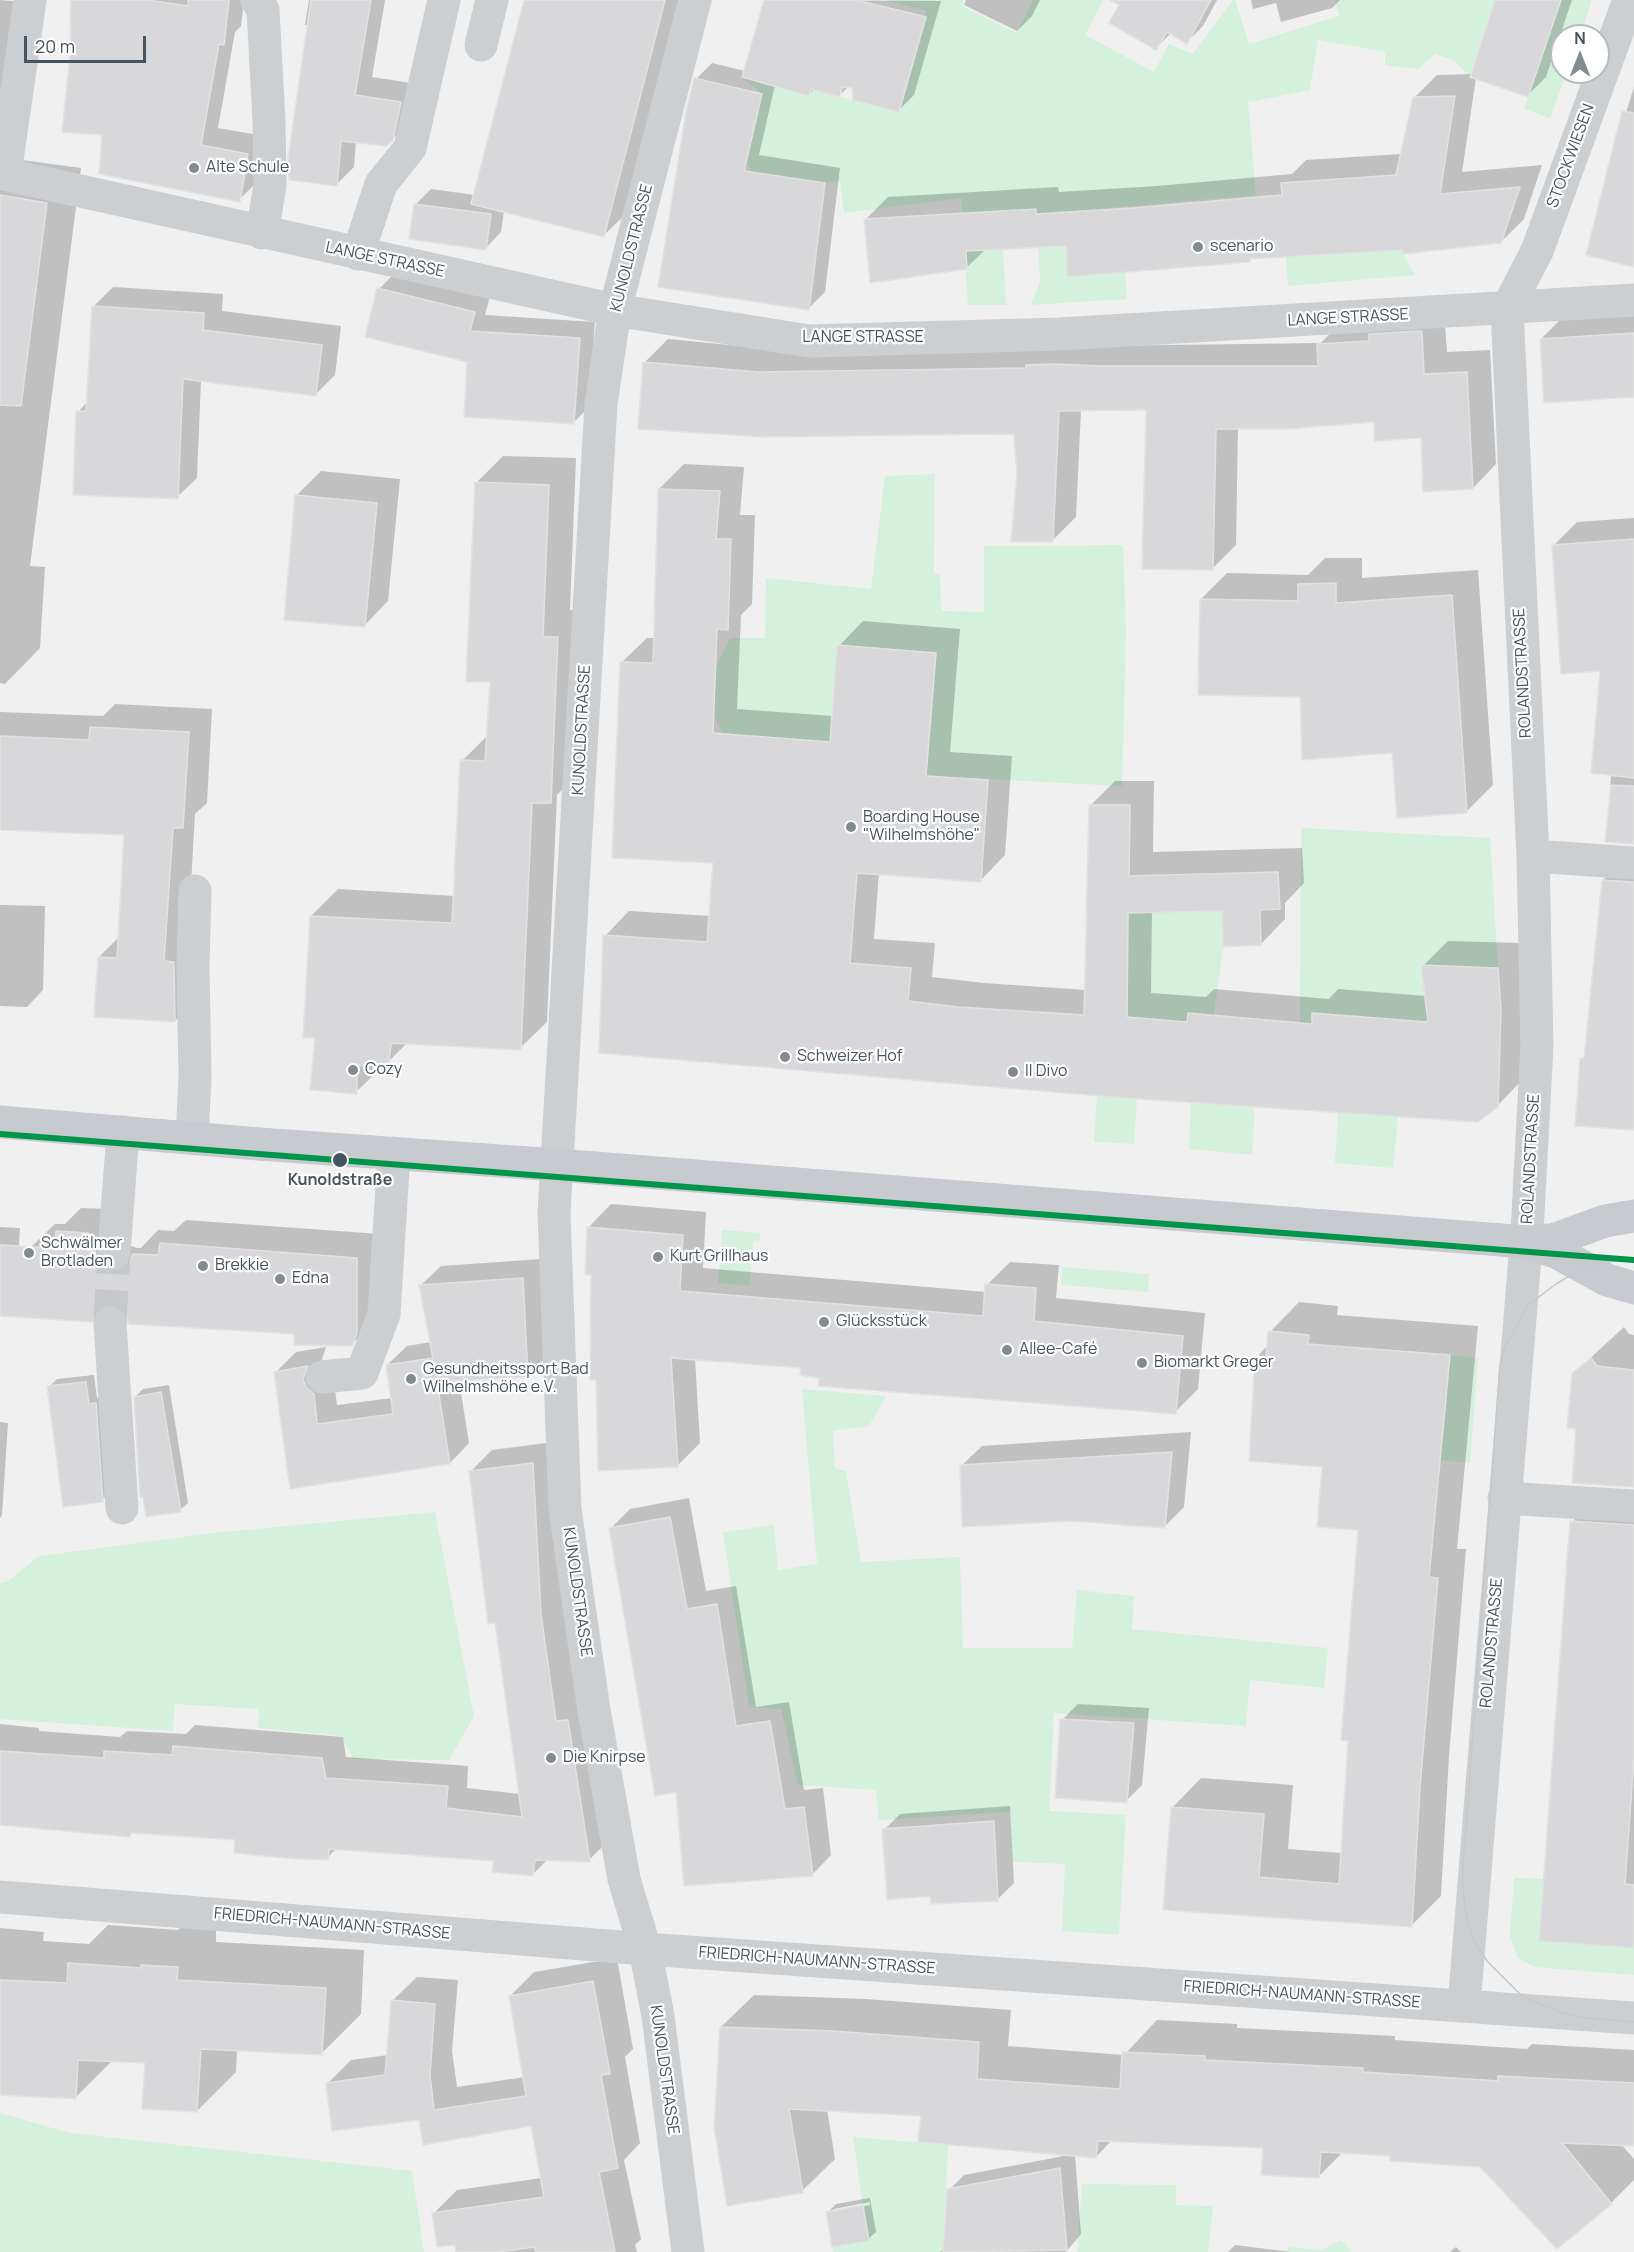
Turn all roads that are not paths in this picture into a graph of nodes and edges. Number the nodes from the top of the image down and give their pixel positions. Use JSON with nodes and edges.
{"nodes":[{"id":1,"x":30,"y":0,"type":"edge"},
{"id":2,"x":257,"y":0,"type":"edge"},
{"id":3,"x":444,"y":0,"type":"edge"},
{"id":4,"x":492,"y":0,"type":"edge"},
{"id":5,"x":695,"y":0,"type":"edge"},
{"id":6,"x":1629,"y":0,"type":"edge"},
{"id":7,"x":481,"y":45,"type":"dead end"},
{"id":8,"x":2,"y":173,"type":"edge"},
{"id":9,"x":261,"y":233,"type":"junction"},
{"id":10,"x":358,"y":254,"type":"junction"},
{"id":11,"x":1634,"y":300,"type":"edge"},
{"id":12,"x":1507,"y":309,"type":"junction"},
{"id":13,"x":615,"y":310,"type":"junction"},
{"id":14,"x":1533,"y":856,"type":"junction"},
{"id":15,"x":1634,"y":863,"type":"edge"},
{"id":16,"x":195,"y":891,"type":"dead end"},
{"id":17,"x":0,"y":1122,"type":"edge"},
{"id":18,"x":123,"y":1132,"type":"junction"},
{"id":19,"x":192,"y":1138,"type":"junction"},
{"id":20,"x":394,"y":1153,"type":"junction"},
{"id":21,"x":557,"y":1165,"type":"junction"},
{"id":22,"x":1634,"y":1216,"type":"edge"},
{"id":23,"x":1526,"y":1242,"type":"junction"},
{"id":24,"x":114,"y":1252,"type":"tunnel mouth"},
{"id":25,"x":1634,"y":1287,"type":"edge"},
{"id":26,"x":110,"y":1323,"type":"tunnel mouth"},
{"id":27,"x":322,"y":1377,"type":"dead end"},
{"id":28,"x":1504,"y":1498,"type":"junction"},
{"id":29,"x":1634,"y":1506,"type":"edge"},
{"id":30,"x":122,"y":1508,"type":"dead end"},
{"id":31,"x":0,"y":1897,"type":"edge"},
{"id":32,"x":645,"y":1949,"type":"junction"},
{"id":33,"x":1464,"y":2006,"type":"junction"},
{"id":34,"x":1634,"y":2018,"type":"edge"},
{"id":35,"x":688,"y":2252,"type":"edge"}],
"edges":[{"from":1,"to":8,"type":"street"},
{"from":2,"to":9,"type":"street"},
{"from":3,"to":10,"type":"street"},
{"from":4,"to":7,"type":"street"},
{"from":5,"to":13,"type":"street","name":"KUNOLDSTRASSE"},
{"from":6,"to":12,"type":"street","name":"STOCKWIESEN"},
{"from":8,"to":9,"type":"street","name":"LANGE STRASSE"},
{"from":9,"to":10,"type":"street","name":"LANGE STRASSE"},
{"from":10,"to":13,"type":"street","name":"LANGE STRASSE"},
{"from":11,"to":12,"type":"street","name":"LANGE STRASSE"},
{"from":12,"to":13,"type":"street","name":"LANGE STRASSE"},
{"from":12,"to":14,"type":"street","name":"ROLANDSTRASSE"},
{"from":13,"to":21,"type":"street","name":"KUNOLDSTRASSE"},
{"from":14,"to":15,"type":"street"},
{"from":14,"to":23,"type":"street","name":"ROLANDSTRASSE"},
{"from":16,"to":19,"type":"street"},
{"from":17,"to":18,"type":"main road"},
{"from":18,"to":19,"type":"main road"},
{"from":18,"to":24,"type":"street"},
{"from":19,"to":20,"type":"main road"},
{"from":20,"to":21,"type":"main road"},
{"from":20,"to":27,"type":"street"},
{"from":21,"to":23,"type":"main road"},
{"from":21,"to":32,"type":"street","name":"KUNOLDSTRASSE"},
{"from":22,"to":23,"type":"main road"},
{"from":23,"to":25,"type":"main road"},
{"from":23,"to":28,"type":"street","name":"ROLANDSTRASSE"},
{"from":26,"to":30,"type":"street"},
{"from":28,"to":29,"type":"street"},
{"from":28,"to":33,"type":"street","name":"ROLANDSTRASSE"},
{"from":31,"to":32,"type":"street","name":"FRIEDRICH-NAUMANN-STRASSE"},
{"from":32,"to":33,"type":"street","name":"FRIEDRICH-NAUMANN-STRASSE"},
{"from":32,"to":35,"type":"street","name":"KUNOLDSTRASSE"},
{"from":33,"to":34,"type":"street","name":"FRIEDRICH-NAUMANN-STRASSE"}]}
